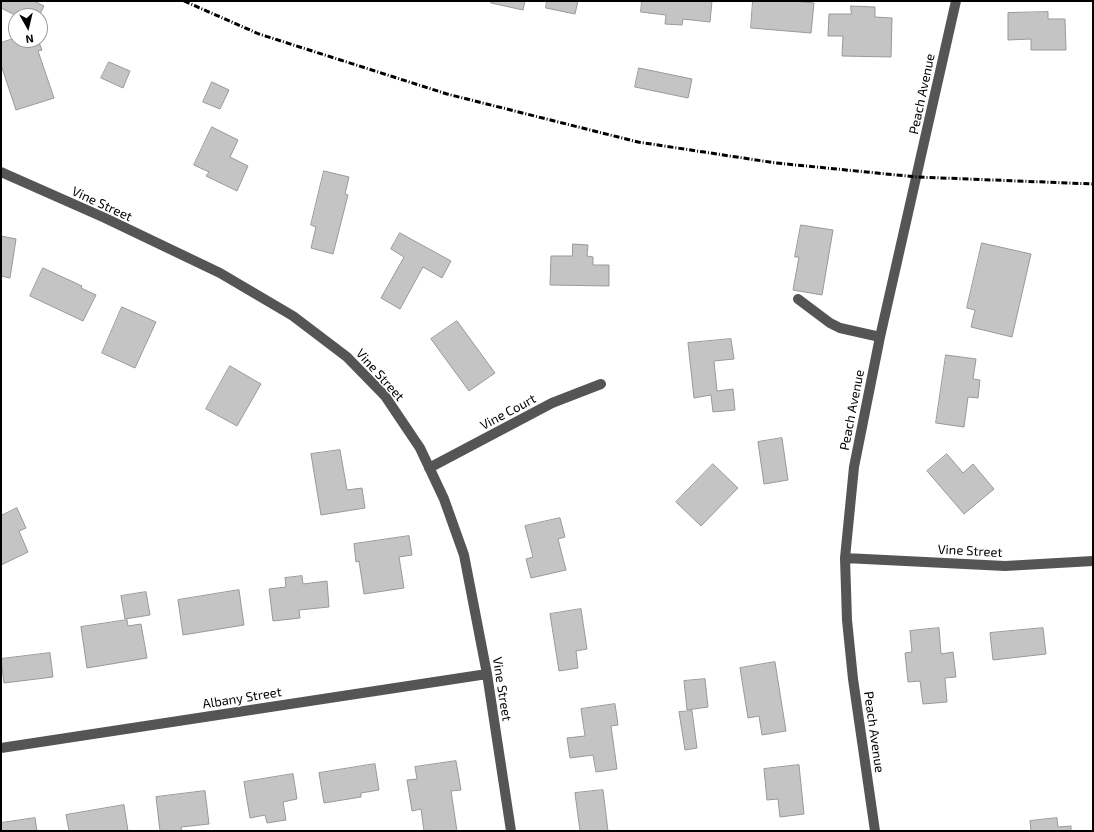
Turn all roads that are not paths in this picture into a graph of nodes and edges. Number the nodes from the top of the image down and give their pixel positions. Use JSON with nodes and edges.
{"nodes":[{"id":1,"x":956,"y":1,"type":"edge"},
{"id":2,"x":1,"y":172,"type":"edge"},
{"id":3,"x":798,"y":299,"type":"dead end"},
{"id":4,"x":880,"y":337,"type":"junction"},
{"id":5,"x":601,"y":384,"type":"dead end"},
{"id":6,"x":429,"y":468,"type":"junction"},
{"id":7,"x":845,"y":558,"type":"junction"},
{"id":8,"x":1093,"y":561,"type":"edge"},
{"id":9,"x":487,"y":674,"type":"junction"},
{"id":10,"x":1,"y":748,"type":"edge"},
{"id":11,"x":511,"y":831,"type":"edge"},
{"id":12,"x":875,"y":831,"type":"edge"}],
"edges":[{"from":1,"to":4,"type":"street","name":"Peach Avenue"},
{"from":2,"to":6,"type":"street","name":"Vine Street"},
{"from":3,"to":4,"type":"street"},
{"from":4,"to":7,"type":"street","name":"Peach Avenue"},
{"from":5,"to":6,"type":"street","name":"Vine Court"},
{"from":6,"to":9,"type":"street","name":"Vine Street"},
{"from":7,"to":8,"type":"street","name":"Vine Street"},
{"from":7,"to":12,"type":"street","name":"Peach Avenue"},
{"from":9,"to":10,"type":"street","name":"Albany Street"},
{"from":9,"to":11,"type":"street","name":"Vine Street"}]}
